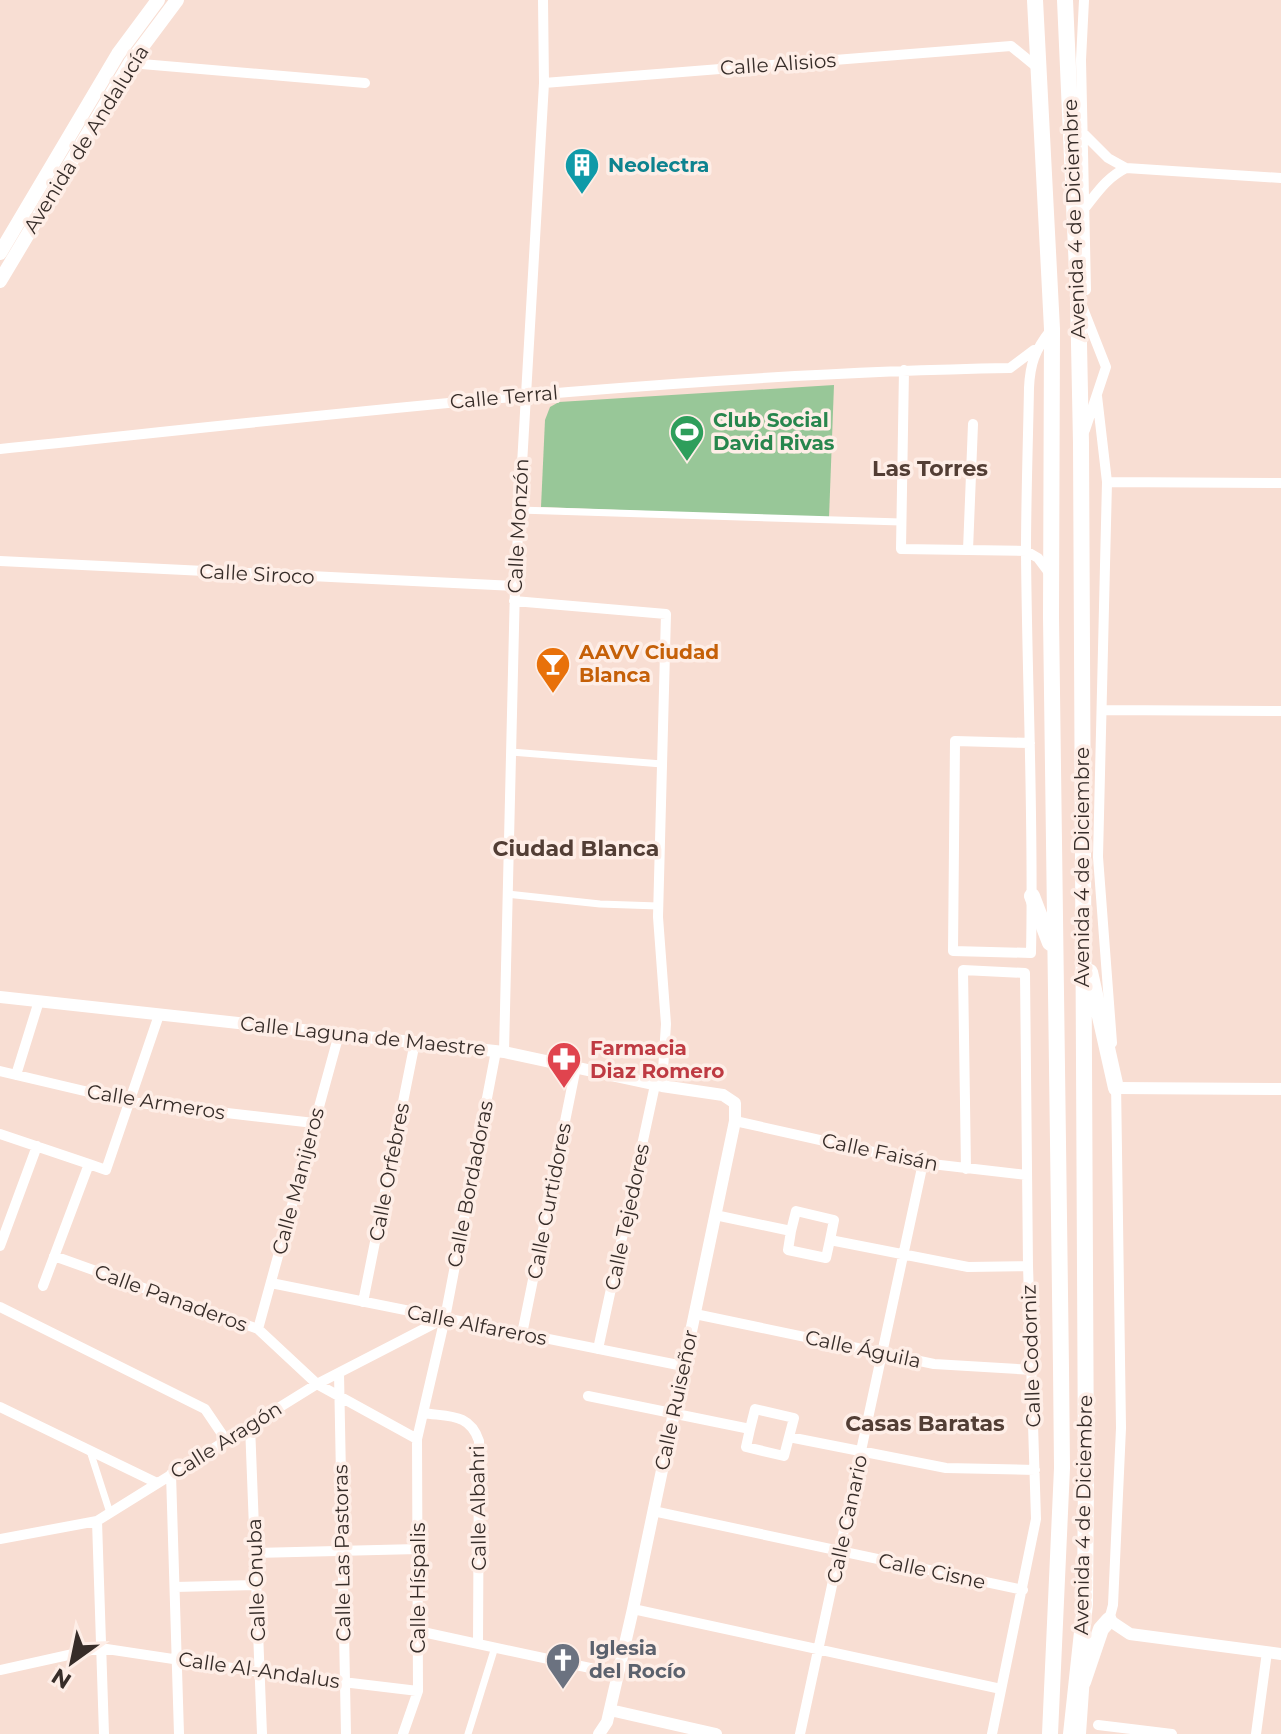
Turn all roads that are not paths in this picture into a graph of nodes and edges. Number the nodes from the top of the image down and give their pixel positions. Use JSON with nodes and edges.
{"nodes":[{"id":1,"x":158,"y":0,"type":"edge"},
{"id":2,"x":177,"y":0,"type":"edge"},
{"id":3,"x":543,"y":0,"type":"edge"},
{"id":4,"x":1035,"y":0,"type":"edge"},
{"id":5,"x":1065,"y":0,"type":"edge"},
{"id":6,"x":1084,"y":0,"type":"edge"},
{"id":7,"x":130,"y":63,"type":"junction"},
{"id":8,"x":1040,"y":70,"type":"junction"},
{"id":9,"x":365,"y":83,"type":"dead end"},
{"id":10,"x":544,"y":83,"type":"junction"},
{"id":11,"x":1082,"y":132,"type":"junction"},
{"id":12,"x":1126,"y":168,"type":"junction"},
{"id":13,"x":1281,"y":178,"type":"edge"},
{"id":14,"x":1084,"y":209,"type":"junction"},
{"id":15,"x":0,"y":253,"type":"edge"},
{"id":16,"x":0,"y":281,"type":"edge"},
{"id":17,"x":1078,"y":294,"type":"junction"},
{"id":18,"x":1086,"y":316,"type":"junction"},
{"id":19,"x":1052,"y":329,"type":"junction"},
{"id":20,"x":1036,"y":348,"type":"junction"},
{"id":21,"x":1010,"y":368,"type":"junction"},
{"id":22,"x":904,"y":370,"type":"junction"},
{"id":23,"x":1029,"y":388,"type":"junction"},
{"id":24,"x":525,"y":394,"type":"junction"},
{"id":25,"x":1097,"y":396,"type":"junction"},
{"id":26,"x":973,"y":424,"type":"dead end"},
{"id":27,"x":1081,"y":443,"type":"junction"},
{"id":28,"x":0,"y":449,"type":"edge"},
{"id":29,"x":1107,"y":482,"type":"junction"},
{"id":30,"x":1281,"y":483,"type":"edge"},
{"id":31,"x":519,"y":510,"type":"junction"},
{"id":32,"x":901,"y":522,"type":"junction"},
{"id":33,"x":968,"y":550,"type":"junction"},
{"id":34,"x":1026,"y":551,"type":"junction"},
{"id":35,"x":0,"y":561,"type":"edge"},
{"id":36,"x":1051,"y":575,"type":"junction"},
{"id":37,"x":515,"y":586,"type":"junction"},
{"id":38,"x":514,"y":601,"type":"junction"},
{"id":39,"x":1103,"y":710,"type":"junction"},
{"id":40,"x":1281,"y":711,"type":"edge"},
{"id":41,"x":1030,"y":743,"type":"junction"},
{"id":42,"x":511,"y":752,"type":"junction"},
{"id":43,"x":662,"y":764,"type":"junction"},
{"id":44,"x":507,"y":894,"type":"junction"},
{"id":45,"x":1032,"y":896,"type":"junction"},
{"id":46,"x":658,"y":906,"type":"junction"},
{"id":47,"x":1083,"y":940,"type":"junction"},
{"id":48,"x":1055,"y":955,"type":"junction"},
{"id":49,"x":0,"y":997,"type":"edge"},
{"id":50,"x":39,"y":1001,"type":"junction"},
{"id":51,"x":159,"y":1015,"type":"junction"},
{"id":52,"x":339,"y":1034,"type":"junction"},
{"id":53,"x":415,"y":1042,"type":"junction"},
{"id":54,"x":500,"y":1051,"type":"junction"},
{"id":55,"x":576,"y":1067,"type":"junction"},
{"id":56,"x":0,"y":1071,"type":"edge"},
{"id":57,"x":16,"y":1075,"type":"junction"},
{"id":58,"x":658,"y":1085,"type":"junction"},
{"id":59,"x":1116,"y":1088,"type":"junction"},
{"id":60,"x":1281,"y":1089,"type":"edge"},
{"id":61,"x":131,"y":1102,"type":"junction"},
{"id":62,"x":735,"y":1121,"type":"junction"},
{"id":63,"x":314,"y":1123,"type":"junction"},
{"id":64,"x":0,"y":1134,"type":"edge"},
{"id":65,"x":37,"y":1146,"type":"junction"},
{"id":66,"x":923,"y":1163,"type":"junction"},
{"id":67,"x":89,"y":1164,"type":"junction"},
{"id":68,"x":966,"y":1169,"type":"junction"},
{"id":69,"x":1027,"y":1175,"type":"junction"},
{"id":70,"x":715,"y":1215,"type":"junction"},
{"id":71,"x":3,"y":1228,"type":"edge"},
{"id":72,"x":791,"y":1231,"type":"junction"},
{"id":73,"x":830,"y":1240,"type":"junction"},
{"id":74,"x":0,"y":1246,"type":"edge"},
{"id":75,"x":904,"y":1255,"type":"junction"},
{"id":76,"x":54,"y":1256,"type":"junction"},
{"id":77,"x":1028,"y":1266,"type":"junction"},
{"id":78,"x":271,"y":1283,"type":"junction"},
{"id":79,"x":43,"y":1286,"type":"dead end"},
{"id":80,"x":363,"y":1302,"type":"junction"},
{"id":81,"x":0,"y":1307,"type":"edge"},
{"id":82,"x":695,"y":1314,"type":"junction"},
{"id":83,"x":445,"y":1318,"type":"junction"},
{"id":84,"x":258,"y":1329,"type":"junction"},
{"id":85,"x":522,"y":1334,"type":"junction"},
{"id":86,"x":598,"y":1349,"type":"junction"},
{"id":87,"x":882,"y":1354,"type":"junction"},
{"id":88,"x":683,"y":1366,"type":"junction"},
{"id":89,"x":1033,"y":1370,"type":"junction"},
{"id":90,"x":339,"y":1373,"type":"junction"},
{"id":91,"x":317,"y":1384,"type":"junction"},
{"id":92,"x":339,"y":1396,"type":"junction"},
{"id":93,"x":588,"y":1396,"type":"dead end"},
{"id":94,"x":0,"y":1407,"type":"edge"},
{"id":95,"x":673,"y":1412,"type":"junction"},
{"id":96,"x":423,"y":1413,"type":"junction"},
{"id":97,"x":250,"y":1425,"type":"junction"},
{"id":98,"x":750,"y":1429,"type":"junction"},
{"id":99,"x":789,"y":1437,"type":"junction"},
{"id":100,"x":417,"y":1439,"type":"junction"},
{"id":101,"x":226,"y":1440,"type":"junction"},
{"id":102,"x":90,"y":1451,"type":"junction"},
{"id":103,"x":861,"y":1453,"type":"junction"},
{"id":104,"x":1035,"y":1470,"type":"junction"},
{"id":105,"x":171,"y":1474,"type":"junction"},
{"id":106,"x":157,"y":1483,"type":"junction"},
{"id":107,"x":653,"y":1511,"type":"junction"},
{"id":108,"x":110,"y":1513,"type":"junction"},
{"id":109,"x":97,"y":1521,"type":"junction"},
{"id":110,"x":0,"y":1539,"type":"edge"},
{"id":111,"x":418,"y":1549,"type":"junction"},
{"id":112,"x":342,"y":1551,"type":"junction"},
{"id":113,"x":840,"y":1551,"type":"junction"},
{"id":114,"x":255,"y":1553,"type":"junction"},
{"id":115,"x":256,"y":1585,"type":"junction"},
{"id":116,"x":175,"y":1587,"type":"junction"},
{"id":117,"x":1023,"y":1590,"type":"junction"},
{"id":118,"x":633,"y":1609,"type":"junction"},
{"id":119,"x":1109,"y":1620,"type":"junction"},
{"id":120,"x":418,"y":1631,"type":"junction"},
{"id":121,"x":478,"y":1644,"type":"junction"},
{"id":122,"x":495,"y":1647,"type":"junction"},
{"id":123,"x":100,"y":1648,"type":"junction"},
{"id":124,"x":818,"y":1651,"type":"junction"},
{"id":125,"x":1267,"y":1652,"type":"junction"},
{"id":126,"x":1281,"y":1654,"type":"edge"},
{"id":127,"x":177,"y":1658,"type":"junction"},
{"id":128,"x":0,"y":1670,"type":"edge"},
{"id":129,"x":259,"y":1672,"type":"junction"},
{"id":130,"x":618,"y":1674,"type":"junction"},
{"id":131,"x":345,"y":1683,"type":"junction"},
{"id":132,"x":1001,"y":1689,"type":"junction"},
{"id":133,"x":418,"y":1691,"type":"junction"},
{"id":134,"x":610,"y":1710,"type":"junction"},
{"id":135,"x":1075,"y":1725,"type":"edge"},
{"id":136,"x":1098,"y":1725,"type":"joint"},
{"id":137,"x":104,"y":1734,"type":"edge"},
{"id":138,"x":179,"y":1734,"type":"edge"},
{"id":139,"x":262,"y":1734,"type":"edge"},
{"id":140,"x":346,"y":1734,"type":"edge"},
{"id":141,"x":403,"y":1734,"type":"edge"},
{"id":142,"x":468,"y":1734,"type":"edge"},
{"id":143,"x":599,"y":1734,"type":"edge"},
{"id":144,"x":716,"y":1734,"type":"edge"},
{"id":145,"x":800,"y":1734,"type":"edge"},
{"id":146,"x":992,"y":1734,"type":"edge"},
{"id":147,"x":1050,"y":1734,"type":"edge"},
{"id":148,"x":1172,"y":1734,"type":"edge"},
{"id":149,"x":1256,"y":1734,"type":"edge"}],
"edges":[{"from":1,"to":15,"type":"main road","name":"Avenida de Andalucía"},
{"from":2,"to":7,"type":"main road","name":"Avenida de Andalucía"},
{"from":3,"to":10,"type":"street","name":"Calle Monzón"},
{"from":4,"to":8,"type":"main road","name":"Avenida 4 de Diciembre"},
{"from":5,"to":17,"type":"main road","name":"Avenida 4 de Diciembre"},
{"from":6,"to":11,"type":"street"},
{"from":7,"to":9,"type":"street"},
{"from":7,"to":16,"type":"main road","name":"Avenida de Andalucía"},
{"from":8,"to":10,"type":"street","name":"Calle Alisios"},
{"from":8,"to":19,"type":"main road","name":"Avenida 4 de Diciembre"},
{"from":10,"to":24,"type":"street","name":"Calle Monzón"},
{"from":11,"to":12,"type":"street"},
{"from":11,"to":14,"type":"street"},
{"from":12,"to":13,"type":"street"},
{"from":12,"to":14,"type":"street"},
{"from":14,"to":18,"type":"street"},
{"from":17,"to":18,"type":"street"},
{"from":17,"to":27,"type":"main road","name":"Avenida 4 de Diciembre"},
{"from":18,"to":25,"type":"street"},
{"from":19,"to":20,"type":"street"},
{"from":19,"to":36,"type":"main road","name":"Avenida 4 de Diciembre"},
{"from":20,"to":21,"type":"street"},
{"from":20,"to":23,"type":"street"},
{"from":21,"to":22,"type":"street","name":"Calle Terral"},
{"from":21,"to":23,"type":"street"},
{"from":22,"to":24,"type":"street","name":"Calle Terral"},
{"from":22,"to":32,"type":"street"},
{"from":23,"to":34,"type":"street"},
{"from":24,"to":28,"type":"street","name":"Calle Terral"},
{"from":24,"to":31,"type":"street","name":"Calle Monzón"},
{"from":25,"to":27,"type":"street"},
{"from":25,"to":29,"type":"street"},
{"from":26,"to":33,"type":"street"},
{"from":27,"to":47,"type":"main road","name":"Avenida 4 de Diciembre"},
{"from":29,"to":30,"type":"street"},
{"from":29,"to":39,"type":"street"},
{"from":31,"to":32,"type":"street"},
{"from":31,"to":37,"type":"street","name":"Calle Monzón"},
{"from":32,"to":33,"type":"street"},
{"from":33,"to":34,"type":"street"},
{"from":34,"to":36,"type":"street"},
{"from":34,"to":41,"type":"street"},
{"from":35,"to":37,"type":"street","name":"Calle Siroco"},
{"from":36,"to":48,"type":"main road","name":"Avenida 4 de Diciembre"},
{"from":37,"to":38,"type":"street","name":"Calle Monzón"},
{"from":38,"to":42,"type":"street","name":"Calle Monzón"},
{"from":38,"to":43,"type":"street","name":"Calle Tejedores"},
{"from":39,"to":40,"type":"street"},
{"from":39,"to":59,"type":"street"},
{"from":41,"to":45,"type":"street"},
{"from":41,"to":45,"type":"street"},
{"from":42,"to":43,"type":"street"},
{"from":42,"to":44,"type":"street","name":"Calle Monzón"},
{"from":43,"to":46,"type":"street","name":"Calle Tejedores"},
{"from":44,"to":46,"type":"street"},
{"from":44,"to":54,"type":"street","name":"Calle Monzón"},
{"from":45,"to":48,"type":"main road"},
{"from":46,"to":58,"type":"street","name":"Calle Tejedores"},
{"from":47,"to":59,"type":"main road"},
{"from":47,"to":135,"type":"main road","name":"Avenida 4 de Diciembre"},
{"from":48,"to":147,"type":"main road","name":"Avenida 4 de Diciembre"},
{"from":49,"to":50,"type":"street","name":"Calle Laguna de Maestre"},
{"from":50,"to":51,"type":"street","name":"Calle Laguna de Maestre"},
{"from":50,"to":57,"type":"street"},
{"from":51,"to":52,"type":"street","name":"Calle Laguna de Maestre"},
{"from":51,"to":61,"type":"street"},
{"from":52,"to":53,"type":"street","name":"Calle Laguna de Maestre"},
{"from":52,"to":63,"type":"street","name":"Calle Manijeros"},
{"from":53,"to":54,"type":"street","name":"Calle Laguna de Maestre"},
{"from":53,"to":80,"type":"street","name":"Calle Orfebres"},
{"from":54,"to":55,"type":"street","name":"Calle Laguna de Maestre"},
{"from":54,"to":83,"type":"street","name":"Calle Bordadoras"},
{"from":55,"to":58,"type":"street","name":"Calle Laguna de Maestre"},
{"from":55,"to":85,"type":"street","name":"Calle Curtidores"},
{"from":56,"to":57,"type":"street","name":"Calle Armeros"},
{"from":57,"to":61,"type":"street","name":"Calle Armeros"},
{"from":58,"to":62,"type":"street","name":"Calle Laguna de Maestre"},
{"from":58,"to":86,"type":"street","name":"Calle Tejedores"},
{"from":59,"to":60,"type":"street"},
{"from":59,"to":119,"type":"street"},
{"from":61,"to":63,"type":"street","name":"Calle Armeros"},
{"from":61,"to":67,"type":"street"},
{"from":62,"to":66,"type":"street","name":"Calle Faisán"},
{"from":62,"to":70,"type":"street","name":"Calle Ruiseñor"},
{"from":63,"to":78,"type":"street","name":"Calle Manijeros"},
{"from":64,"to":65,"type":"street"},
{"from":65,"to":67,"type":"street"},
{"from":65,"to":71,"type":"street"},
{"from":66,"to":68,"type":"street","name":"Calle Faisán"},
{"from":66,"to":75,"type":"street","name":"Calle Canario"},
{"from":67,"to":76,"type":"street"},
{"from":68,"to":69,"type":"street","name":"Calle Faisán"},
{"from":68,"to":69,"type":"street","name":"Calle Codorniz"},
{"from":69,"to":77,"type":"street","name":"Calle Codorniz"},
{"from":70,"to":72,"type":"street"},
{"from":70,"to":82,"type":"street","name":"Calle Ruiseñor"},
{"from":71,"to":74,"type":"street"},
{"from":72,"to":73,"type":"street"},
{"from":72,"to":73,"type":"street"},
{"from":73,"to":75,"type":"street"},
{"from":75,"to":77,"type":"street"},
{"from":75,"to":87,"type":"street","name":"Calle Canario"},
{"from":76,"to":79,"type":"street"},
{"from":76,"to":84,"type":"street","name":"Calle Panaderos"},
{"from":77,"to":89,"type":"street","name":"Calle Codorniz"},
{"from":78,"to":80,"type":"street","name":"Calle Alfareros"},
{"from":78,"to":84,"type":"street","name":"Calle Manijeros"},
{"from":80,"to":83,"type":"street","name":"Calle Alfareros"},
{"from":81,"to":101,"type":"street"},
{"from":82,"to":87,"type":"street","name":"Calle Águila"},
{"from":82,"to":88,"type":"street","name":"Calle Ruiseñor"},
{"from":83,"to":85,"type":"street","name":"Calle Alfareros"},
{"from":83,"to":90,"type":"street","name":"Calle Aragón"},
{"from":83,"to":96,"type":"street","name":"Calle Bordadoras"},
{"from":84,"to":91,"type":"street","name":"Calle Panaderos"},
{"from":85,"to":86,"type":"street","name":"Calle Alfareros"},
{"from":86,"to":88,"type":"street","name":"Calle Alfareros"},
{"from":87,"to":89,"type":"street","name":"Calle Águila"},
{"from":87,"to":103,"type":"street","name":"Calle Canario"},
{"from":88,"to":95,"type":"street","name":"Calle Ruiseñor"},
{"from":89,"to":104,"type":"street","name":"Calle Codorniz"},
{"from":90,"to":91,"type":"street","name":"Calle Aragón"},
{"from":90,"to":92,"type":"street","name":"Calle Las Pastoras"},
{"from":91,"to":92,"type":"street","name":"Calle Panaderos"},
{"from":91,"to":97,"type":"street","name":"Calle Aragón"},
{"from":92,"to":100,"type":"street","name":"Calle Panaderos"},
{"from":92,"to":112,"type":"street","name":"Calle Las Pastoras"},
{"from":93,"to":95,"type":"street"},
{"from":94,"to":102,"type":"street"},
{"from":95,"to":98,"type":"street"},
{"from":95,"to":107,"type":"street","name":"Calle Ruiseñor"},
{"from":96,"to":100,"type":"street","name":"Calle Híspalis"},
{"from":96,"to":121,"type":"street","name":"Calle Albahri"},
{"from":97,"to":101,"type":"street","name":"Calle Aragón"},
{"from":97,"to":114,"type":"street","name":"Calle Onuba"},
{"from":98,"to":99,"type":"street"},
{"from":98,"to":99,"type":"street"},
{"from":99,"to":103,"type":"street"},
{"from":100,"to":111,"type":"street","name":"Calle Híspalis"},
{"from":101,"to":105,"type":"street","name":"Calle Aragón"},
{"from":102,"to":106,"type":"street"},
{"from":102,"to":108,"type":"street"},
{"from":103,"to":104,"type":"street"},
{"from":103,"to":113,"type":"street","name":"Calle Canario"},
{"from":104,"to":117,"type":"street","name":"Calle Codorniz"},
{"from":105,"to":106,"type":"street","name":"Calle Aragón"},
{"from":105,"to":116,"type":"street"},
{"from":106,"to":108,"type":"street","name":"Calle Aragón"},
{"from":107,"to":113,"type":"street","name":"Calle Cisne"},
{"from":107,"to":118,"type":"street","name":"Calle Ruiseñor"},
{"from":108,"to":109,"type":"street","name":"Calle Aragón"},
{"from":109,"to":110,"type":"street","name":"Calle Aragón"},
{"from":109,"to":123,"type":"street"},
{"from":111,"to":112,"type":"street"},
{"from":111,"to":120,"type":"street","name":"Calle Híspalis"},
{"from":112,"to":114,"type":"street"},
{"from":112,"to":131,"type":"street","name":"Calle Las Pastoras"},
{"from":113,"to":117,"type":"street","name":"Calle Cisne"},
{"from":113,"to":124,"type":"street","name":"Calle Canario"},
{"from":114,"to":115,"type":"street","name":"Calle Onuba"},
{"from":115,"to":116,"type":"street"},
{"from":115,"to":129,"type":"street","name":"Calle Onuba"},
{"from":116,"to":127,"type":"street"},
{"from":117,"to":132,"type":"street","name":"Calle Codorniz"},
{"from":118,"to":124,"type":"street"},
{"from":118,"to":130,"type":"street","name":"Calle Ruiseñor"},
{"from":119,"to":125,"type":"street"},
{"from":119,"to":135,"type":"main road"},
{"from":120,"to":121,"type":"street"},
{"from":120,"to":133,"type":"street","name":"Calle Híspalis"},
{"from":121,"to":122,"type":"street"},
{"from":122,"to":130,"type":"street"},
{"from":122,"to":142,"type":"street"},
{"from":123,"to":127,"type":"street","name":"Calle Al-Andalus"},
{"from":123,"to":128,"type":"street","name":"Calle Al-Andalus"},
{"from":123,"to":137,"type":"street"},
{"from":124,"to":132,"type":"street"},
{"from":124,"to":145,"type":"street","name":"Calle Canario"},
{"from":125,"to":126,"type":"street"},
{"from":125,"to":149,"type":"street"},
{"from":127,"to":129,"type":"street","name":"Calle Al-Andalus"},
{"from":127,"to":138,"type":"street"},
{"from":129,"to":131,"type":"street","name":"Calle Al-Andalus"},
{"from":129,"to":139,"type":"street","name":"Calle Onuba"},
{"from":130,"to":134,"type":"street","name":"Calle Ruiseñor"},
{"from":131,"to":133,"type":"street","name":"Calle Al-Andalus"},
{"from":131,"to":140,"type":"street","name":"Calle Las Pastoras"},
{"from":132,"to":146,"type":"street","name":"Calle Codorniz"},
{"from":133,"to":141,"type":"street","name":"Calle Híspalis"},
{"from":134,"to":143,"type":"street","name":"Calle Ruiseñor"},
{"from":134,"to":144,"type":"street"},
{"from":135,"to":136,"type":"street"},
{"from":136,"to":148,"type":"street"}]}
